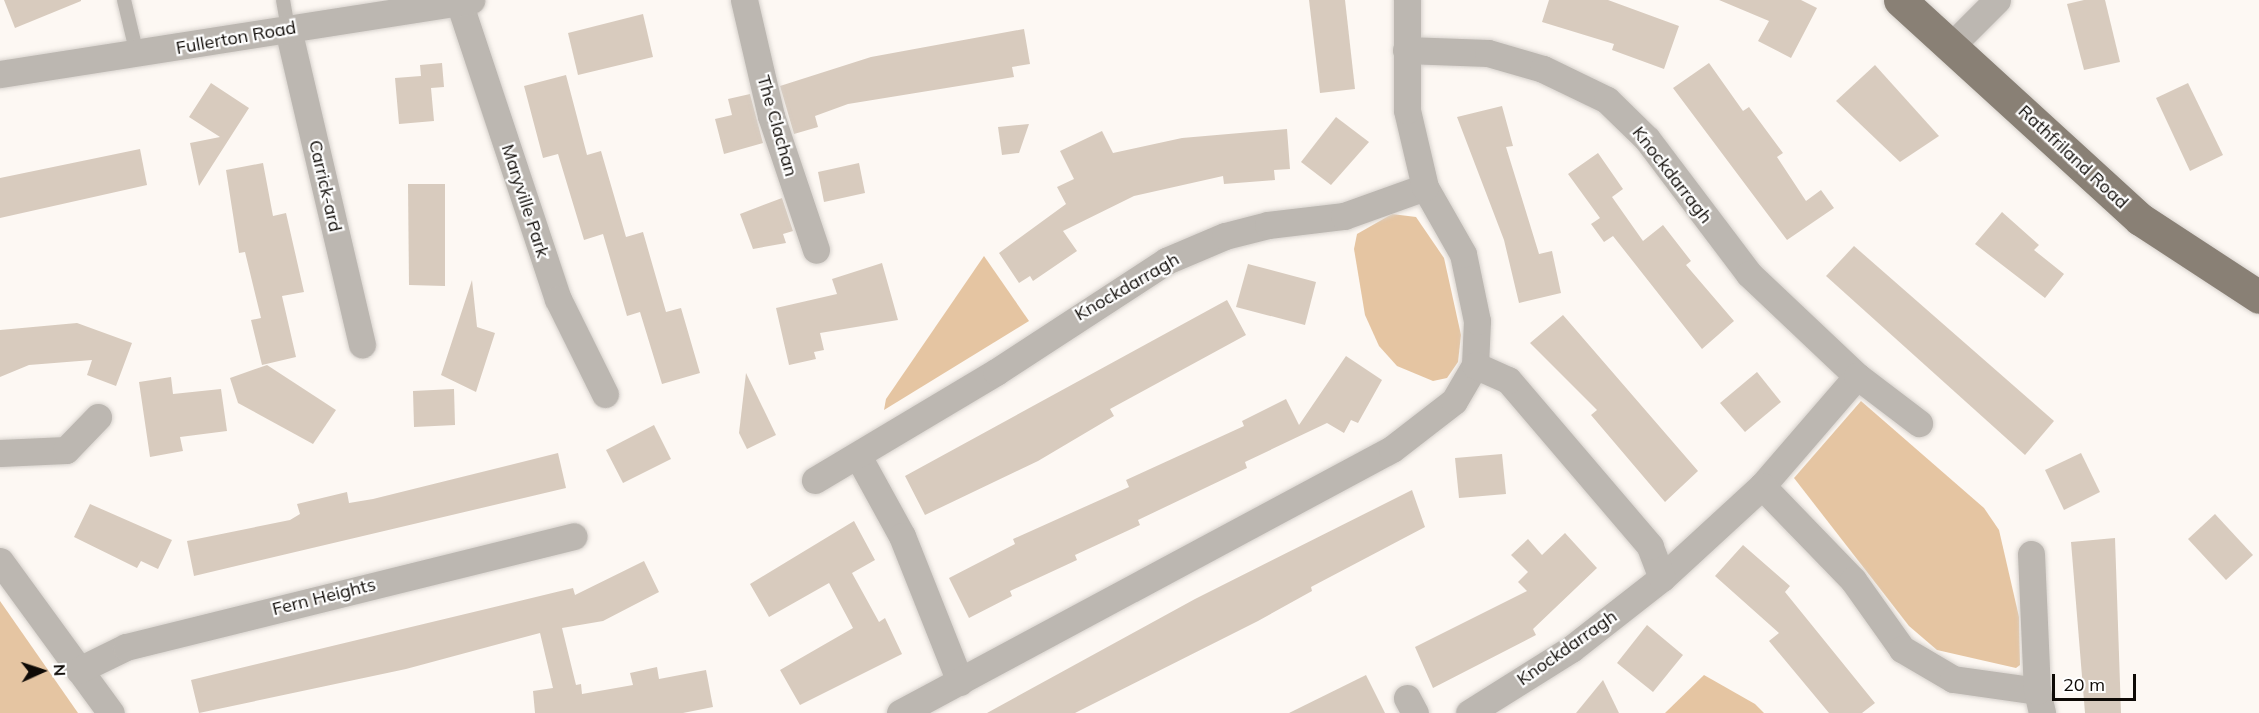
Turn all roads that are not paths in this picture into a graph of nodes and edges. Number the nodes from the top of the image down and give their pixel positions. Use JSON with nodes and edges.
{"nodes":[{"id":1,"x":124,"y":0,"type":"edge"},
{"id":2,"x":284,"y":0,"type":"edge"},
{"id":3,"x":744,"y":0,"type":"edge"},
{"id":4,"x":1407,"y":0,"type":"edge"},
{"id":5,"x":1900,"y":0,"type":"edge"},
{"id":6,"x":1997,"y":0,"type":"edge"},
{"id":7,"x":465,"y":1,"type":"edge"},
{"id":8,"x":288,"y":29,"type":"junction"},
{"id":9,"x":1951,"y":46,"type":"junction"},
{"id":10,"x":1406,"y":50,"type":"junction"},
{"id":11,"x":137,"y":54,"type":"junction"},
{"id":12,"x":0,"y":74,"type":"edge"},
{"id":13,"x":1425,"y":187,"type":"junction"},
{"id":14,"x":816,"y":250,"type":"dead end"},
{"id":15,"x":2259,"y":297,"type":"edge"},
{"id":16,"x":362,"y":344,"type":"dead end"},
{"id":17,"x":1475,"y":365,"type":"junction"},
{"id":18,"x":1857,"y":376,"type":"junction"},
{"id":19,"x":604,"y":394,"type":"dead end"},
{"id":20,"x":98,"y":417,"type":"dead end"},
{"id":21,"x":1919,"y":423,"type":"dead end"},
{"id":22,"x":0,"y":453,"type":"edge"},
{"id":23,"x":858,"y":456,"type":"junction"},
{"id":24,"x":815,"y":480,"type":"dead end"},
{"id":25,"x":1762,"y":486,"type":"junction"},
{"id":26,"x":573,"y":536,"type":"dead end"},
{"id":27,"x":2031,"y":554,"type":"dead end"},
{"id":28,"x":0,"y":561,"type":"edge"},
{"id":29,"x":1662,"y":578,"type":"junction"},
{"id":30,"x":79,"y":670,"type":"junction"},
{"id":31,"x":960,"y":682,"type":"junction"},
{"id":32,"x":2040,"y":702,"type":"edge"},
{"id":33,"x":111,"y":713,"type":"edge"},
{"id":34,"x":900,"y":713,"type":"edge"},
{"id":35,"x":1469,"y":713,"type":"edge"}],
"edges":[{"from":1,"to":11,"type":"lane"},
{"from":2,"to":8,"type":"lane"},
{"from":3,"to":14,"type":"street","name":"The Clachan"},
{"from":4,"to":10,"type":"street"},
{"from":5,"to":9,"type":"main road","name":"Rathfriland Road"},
{"from":6,"to":9,"type":"street"},
{"from":7,"to":8,"type":"street","name":"Fullerton Road"},
{"from":7,"to":19,"type":"street","name":"Maryville Park"},
{"from":8,"to":11,"type":"street","name":"Fullerton Road"},
{"from":8,"to":16,"type":"street","name":"Carrick-ard"},
{"from":9,"to":15,"type":"main road","name":"Rathfriland Road"},
{"from":10,"to":13,"type":"street"},
{"from":10,"to":18,"type":"street","name":"Knockdarragh"},
{"from":11,"to":12,"type":"street","name":"Fullerton Road"},
{"from":13,"to":17,"type":"street"},
{"from":13,"to":23,"type":"street","name":"Knockdarragh"},
{"from":17,"to":29,"type":"street"},
{"from":17,"to":31,"type":"street"},
{"from":18,"to":21,"type":"street","name":"Knockdarragh"},
{"from":18,"to":25,"type":"street","name":"Knockdarragh"},
{"from":20,"to":22,"type":"street"},
{"from":23,"to":24,"type":"street","name":"Knockdarragh"},
{"from":23,"to":31,"type":"street"},
{"from":25,"to":29,"type":"street","name":"Knockdarragh"},
{"from":25,"to":32,"type":"street"},
{"from":26,"to":30,"type":"street","name":"Fern Heights"},
{"from":27,"to":32,"type":"street"},
{"from":28,"to":30,"type":"street"},
{"from":29,"to":35,"type":"street","name":"Knockdarragh"},
{"from":30,"to":33,"type":"street"},
{"from":31,"to":34,"type":"street"}]}
